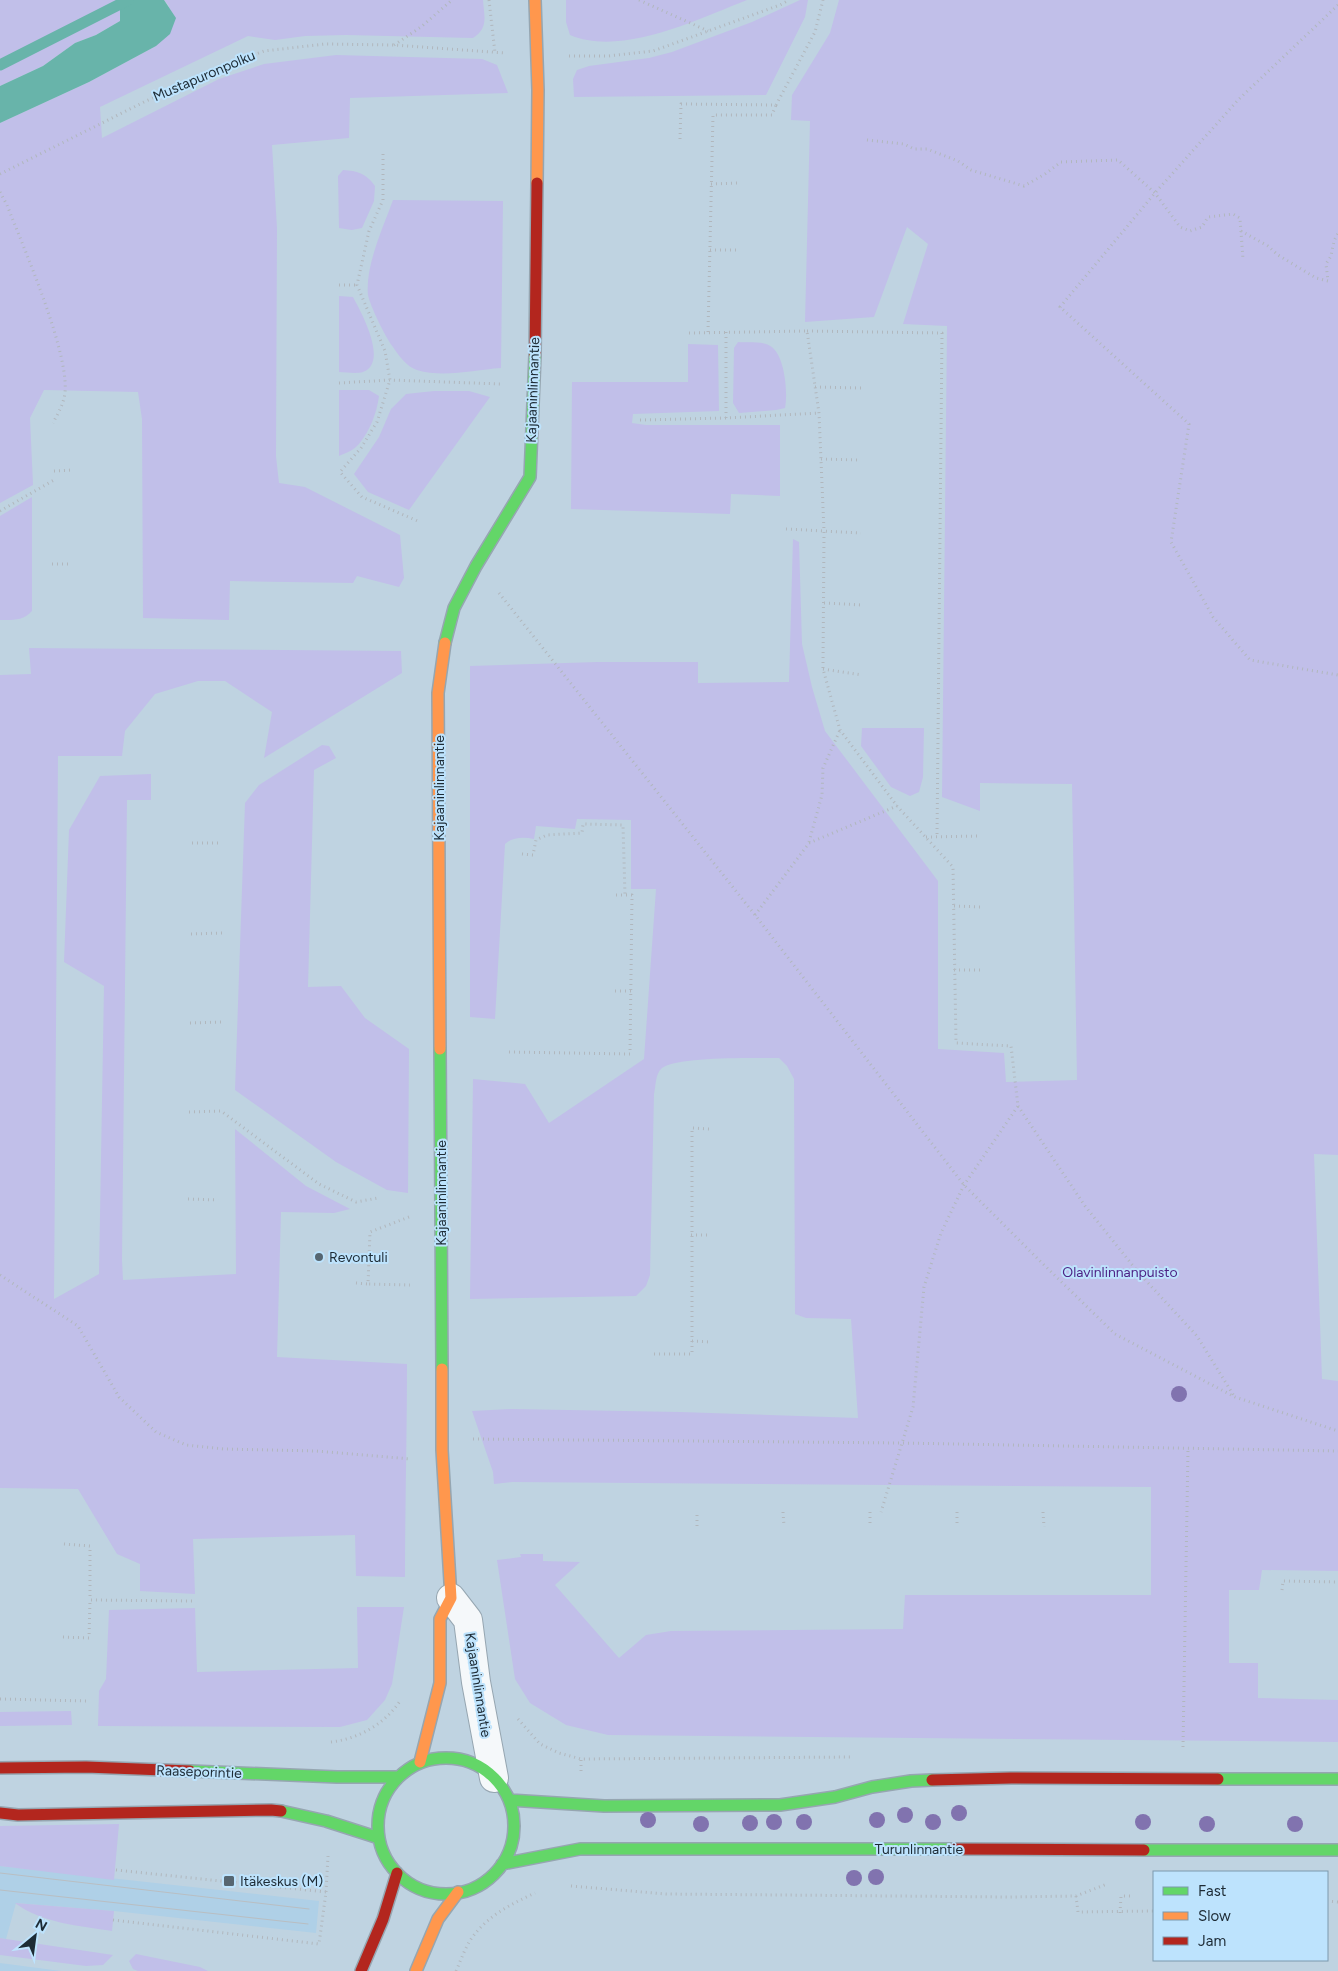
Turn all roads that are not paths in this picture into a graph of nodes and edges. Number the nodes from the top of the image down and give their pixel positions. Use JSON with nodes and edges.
{"nodes":[{"id":1,"x":535,"y":0,"type":"edge"},
{"id":2,"x":450,"y":1598,"type":"junction"},
{"id":3,"x":420,"y":1762,"type":"junction"},
{"id":4,"x":0,"y":1768,"type":"edge"},
{"id":5,"x":398,"y":1777,"type":"junction"},
{"id":6,"x":494,"y":1778,"type":"junction"},
{"id":7,"x":1338,"y":1779,"type":"edge"},
{"id":8,"x":509,"y":1800,"type":"junction"},
{"id":9,"x":0,"y":1813,"type":"edge"},
{"id":10,"x":379,"y":1838,"type":"junction"},
{"id":11,"x":1338,"y":1850,"type":"edge"},
{"id":12,"x":502,"y":1864,"type":"junction"},
{"id":13,"x":397,"y":1874,"type":"junction"},
{"id":14,"x":458,"y":1892,"type":"junction"},
{"id":15,"x":361,"y":1971,"type":"edge"},
{"id":16,"x":416,"y":1971,"type":"edge"}],
"edges":[{"from":1,"to":2,"type":"main road","name":"Kajaaninlinnantie"},
{"from":2,"to":3,"type":"main road","name":"Kajaaninlinnantie"},
{"from":2,"to":6,"type":"street","name":"Kajaaninlinnantie"},
{"from":3,"to":5,"type":"main road"},
{"from":3,"to":6,"type":"main road"},
{"from":4,"to":5,"type":"main road","name":"Raaseporintie"},
{"from":5,"to":10,"type":"main road"},
{"from":6,"to":8,"type":"main road"},
{"from":7,"to":8,"type":"main road"},
{"from":8,"to":12,"type":"main road"},
{"from":9,"to":10,"type":"main road"},
{"from":10,"to":13,"type":"main road"},
{"from":11,"to":12,"type":"main road","name":"Turunlinnantie"},
{"from":12,"to":14,"type":"main road"},
{"from":13,"to":14,"type":"main road"},
{"from":13,"to":15,"type":"main road"},
{"from":14,"to":16,"type":"main road"}]}
